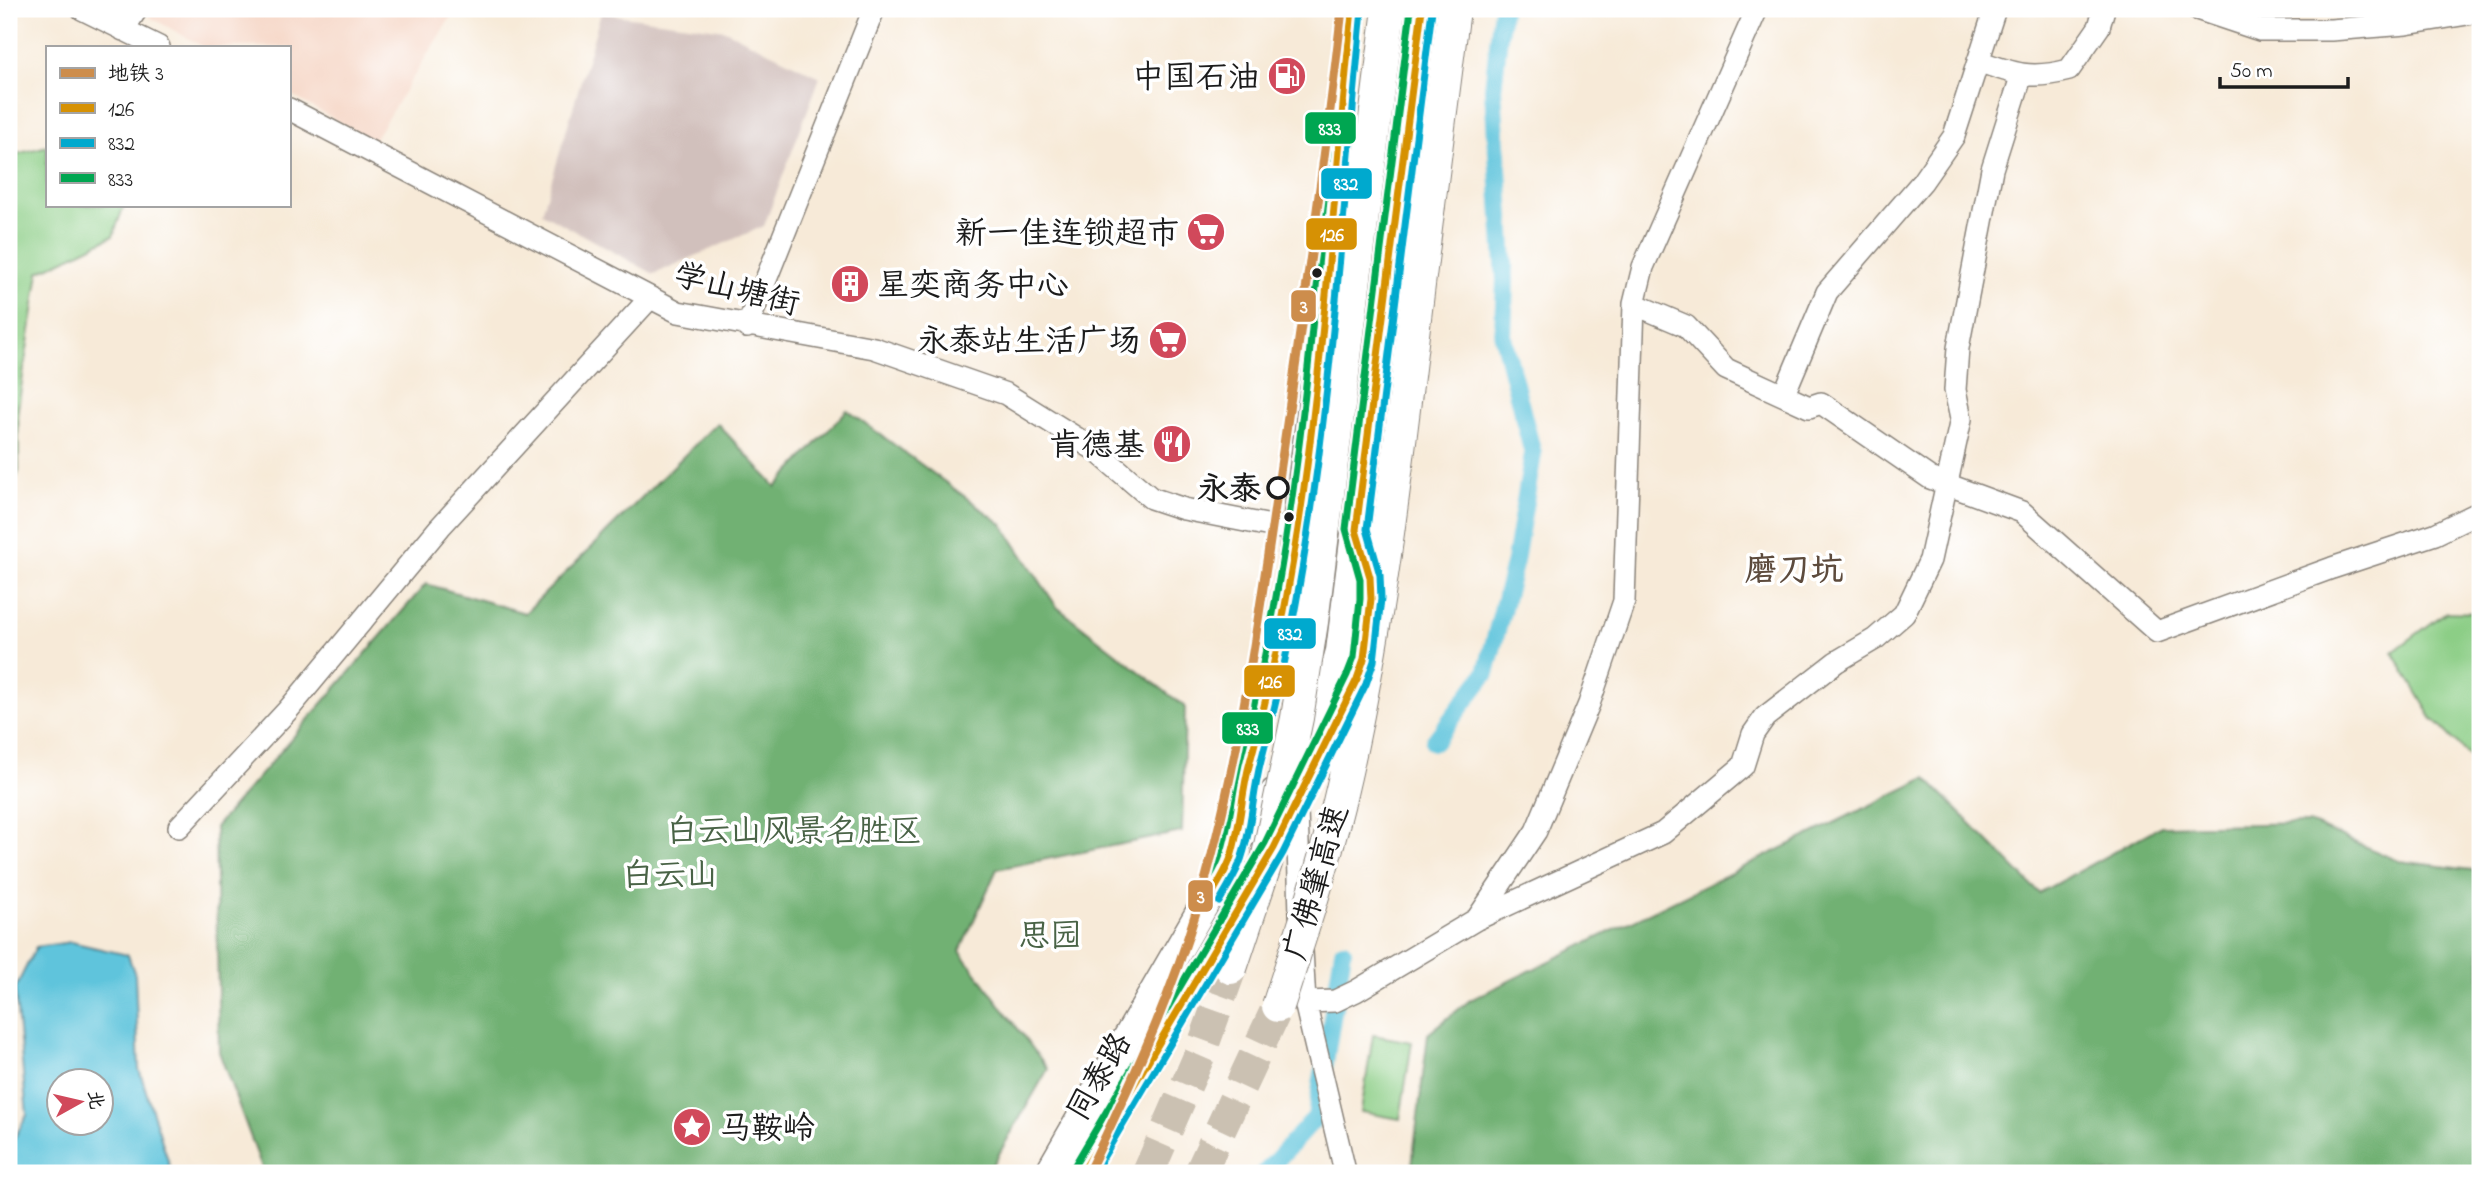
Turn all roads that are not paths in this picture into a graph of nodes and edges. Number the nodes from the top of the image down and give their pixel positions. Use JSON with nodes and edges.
{"nodes":[{"id":1,"x":82,"y":9,"type":"edge"},
{"id":2,"x":137,"y":9,"type":"edge"},
{"id":3,"x":874,"y":9,"type":"edge"},
{"id":4,"x":1352,"y":9,"type":"edge"},
{"id":5,"x":1371,"y":9,"type":"edge"},
{"id":6,"x":1390,"y":9,"type":"edge"},
{"id":7,"x":1422,"y":9,"type":"edge"},
{"id":8,"x":1757,"y":9,"type":"edge"},
{"id":9,"x":1995,"y":9,"type":"edge"},
{"id":10,"x":2104,"y":9,"type":"edge"},
{"id":11,"x":2197,"y":9,"type":"edge"},
{"id":12,"x":2480,"y":12,"type":"edge"},
{"id":13,"x":1455,"y":13,"type":"edge"},
{"id":14,"x":123,"y":30,"type":"junction"},
{"id":15,"x":157,"y":46,"type":"edge"},
{"id":16,"x":1978,"y":61,"type":"junction"},
{"id":17,"x":2022,"y":74,"type":"junction"},
{"id":18,"x":290,"y":110,"type":"edge"},
{"id":19,"x":1357,"y":261,"type":"junction"},
{"id":20,"x":650,"y":298,"type":"junction"},
{"id":21,"x":1634,"y":304,"type":"junction"},
{"id":22,"x":747,"y":327,"type":"junction"},
{"id":23,"x":1318,"y":342,"type":"junction"},
{"id":24,"x":1784,"y":394,"type":"junction"},
{"id":25,"x":1945,"y":486,"type":"junction"},
{"id":26,"x":2480,"y":512,"type":"edge"},
{"id":27,"x":1297,"y":531,"type":"junction"},
{"id":28,"x":1307,"y":653,"type":"junction"},
{"id":29,"x":1244,"y":784,"type":"junction"},
{"id":30,"x":1296,"y":804,"type":"junction"},
{"id":31,"x":179,"y":827,"type":"dead end"},
{"id":32,"x":1230,"y":862,"type":"junction"},
{"id":33,"x":1253,"y":885,"type":"junction"},
{"id":34,"x":1477,"y":919,"type":"junction"},
{"id":35,"x":1231,"y":968,"type":"tunnel mouth"},
{"id":36,"x":1292,"y":1004,"type":"junction"},
{"id":37,"x":1344,"y":1167,"type":"dead end"},
{"id":38,"x":1049,"y":1173,"type":"edge"},
{"id":39,"x":1082,"y":1173,"type":"edge"}],
"edges":[{"from":1,"to":14,"type":"street"},
{"from":2,"to":14,"type":"street"},
{"from":3,"to":22,"type":"street"},
{"from":4,"to":23,"type":"main road","name":"同泰路"},
{"from":5,"to":19,"type":"highway"},
{"from":6,"to":19,"type":"highway","name":"广佛肇高速"},
{"from":7,"to":30,"type":"main road","name":"同泰路"},
{"from":8,"to":21,"type":"street"},
{"from":9,"to":16,"type":"street"},
{"from":10,"to":17,"type":"street"},
{"from":11,"to":12,"type":"street"},
{"from":13,"to":36,"type":"highway","name":"广佛肇高速","bridge":true},
{"from":14,"to":15,"type":"street"},
{"from":16,"to":17,"type":"street"},
{"from":16,"to":24,"type":"street"},
{"from":17,"to":25,"type":"street"},
{"from":18,"to":20,"type":"street","name":"学山塘街"},
{"from":19,"to":28,"type":"highway","name":"广佛肇高速","bridge":true},
{"from":20,"to":22,"type":"street","name":"学山塘街"},
{"from":20,"to":31,"type":"street"},
{"from":21,"to":24,"type":"street"},
{"from":21,"to":34,"type":"street"},
{"from":22,"to":27,"type":"street","name":"学山塘街"},
{"from":23,"to":27,"type":"main road","name":"同泰路"},
{"from":23,"to":28,"type":"street"},
{"from":24,"to":25,"type":"street"},
{"from":25,"to":26,"type":"street"},
{"from":25,"to":34,"type":"street"},
{"from":27,"to":29,"type":"main road","name":"同泰路"},
{"from":28,"to":32,"type":"street"},
{"from":28,"to":35,"type":"highway","name":"广佛肇高速","bridge":true},
{"from":29,"to":30,"type":"main road"},
{"from":29,"to":32,"type":"main road","name":"同泰路"},
{"from":30,"to":33,"type":"main road","name":"同泰路"},
{"from":30,"to":36,"type":"street"},
{"from":32,"to":33,"type":"street"},
{"from":32,"to":38,"type":"main road","name":"同泰路"},
{"from":33,"to":39,"type":"main road","name":"同泰路"},
{"from":34,"to":36,"type":"street"},
{"from":36,"to":37,"type":"street"}]}
